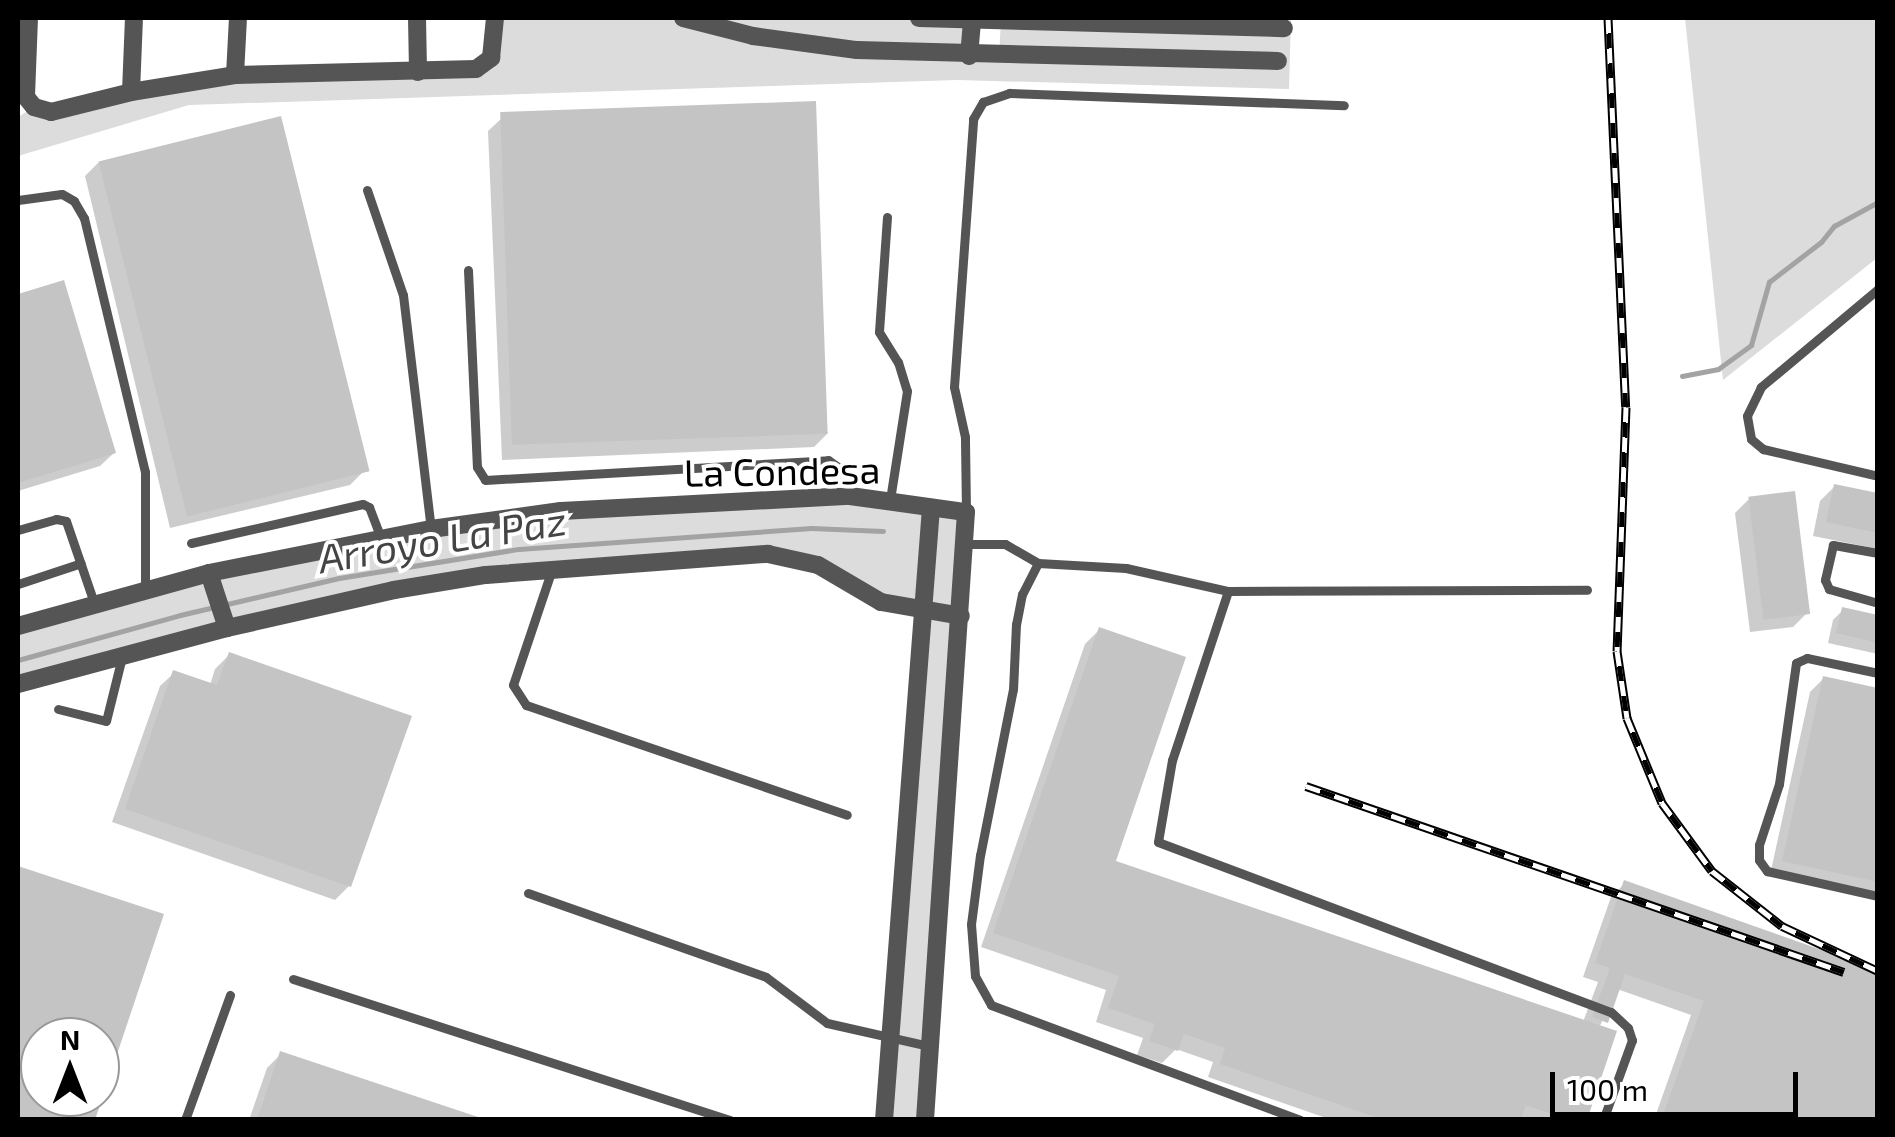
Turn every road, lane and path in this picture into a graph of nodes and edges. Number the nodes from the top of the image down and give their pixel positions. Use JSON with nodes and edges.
{"nodes":[{"id":1,"x":29,"y":18,"type":"edge"},
{"id":2,"x":134,"y":18,"type":"edge"},
{"id":3,"x":238,"y":18,"type":"edge"},
{"id":4,"x":417,"y":18,"type":"edge"},
{"id":5,"x":495,"y":18,"type":"edge"},
{"id":6,"x":683,"y":18,"type":"edge"},
{"id":7,"x":919,"y":18,"type":"edge"},
{"id":8,"x":972,"y":18,"type":"edge"},
{"id":9,"x":1001,"y":19,"type":"edge"},
{"id":10,"x":1196,"y":22,"type":"edge"},
{"id":11,"x":1284,"y":28,"type":"dead end"},
{"id":12,"x":969,"y":56,"type":"junction"},
{"id":13,"x":999,"y":56,"type":"junction"},
{"id":14,"x":1194,"y":60,"type":"junction"},
{"id":15,"x":1278,"y":61,"type":"dead end"},
{"id":16,"x":418,"y":72,"type":"junction"},
{"id":17,"x":235,"y":75,"type":"junction"},
{"id":18,"x":131,"y":92,"type":"junction"},
{"id":19,"x":1344,"y":105,"type":"dead end"},
{"id":20,"x":367,"y":190,"type":"dead end"},
{"id":21,"x":18,"y":200,"type":"edge"},
{"id":22,"x":887,"y":217,"type":"dead end"},
{"id":23,"x":468,"y":270,"type":"dead end"},
{"id":24,"x":1878,"y":288,"type":"edge"},
{"id":25,"x":1878,"y":476,"type":"edge"},
{"id":26,"x":850,"y":496,"type":"junction"},
{"id":27,"x":890,"y":499,"type":"junction"},
{"id":28,"x":930,"y":508,"type":"junction"},
{"id":29,"x":966,"y":512,"type":"junction"},
{"id":30,"x":431,"y":529,"type":"junction"},
{"id":31,"x":18,"y":530,"type":"edge"},
{"id":32,"x":380,"y":538,"type":"junction"},
{"id":33,"x":191,"y":544,"type":"dead end"},
{"id":34,"x":967,"y":544,"type":"junction"},
{"id":35,"x":1878,"y":553,"type":"edge"},
{"id":36,"x":1038,"y":562,"type":"junction"},
{"id":37,"x":81,"y":563,"type":"junction"},
{"id":38,"x":552,"y":570,"type":"junction"},
{"id":39,"x":212,"y":578,"type":"junction"},
{"id":40,"x":18,"y":584,"type":"edge"},
{"id":41,"x":144,"y":589,"type":"junction"},
{"id":42,"x":1587,"y":590,"type":"dead end"},
{"id":43,"x":1228,"y":591,"type":"junction"},
{"id":44,"x":94,"y":603,"type":"junction"},
{"id":45,"x":1878,"y":603,"type":"edge"},
{"id":46,"x":922,"y":611,"type":"junction"},
{"id":47,"x":961,"y":616,"type":"junction"},
{"id":48,"x":225,"y":621,"type":"junction"},
{"id":49,"x":18,"y":626,"type":"edge"},
{"id":50,"x":122,"y":655,"type":"junction"},
{"id":51,"x":1878,"y":673,"type":"edge"},
{"id":52,"x":18,"y":684,"type":"edge"},
{"id":53,"x":58,"y":709,"type":"dead end"},
{"id":54,"x":847,"y":815,"type":"dead end"},
{"id":55,"x":528,"y":893,"type":"dead end"},
{"id":56,"x":1878,"y":896,"type":"edge"},
{"id":57,"x":293,"y":980,"type":"dead end"},
{"id":58,"x":230,"y":995,"type":"dead end"},
{"id":59,"x":888,"y":1040,"type":"junction"},
{"id":60,"x":929,"y":1046,"type":"junction"},
{"id":61,"x":185,"y":1120,"type":"edge"},
{"id":62,"x":730,"y":1120,"type":"edge"},
{"id":63,"x":884,"y":1120,"type":"edge"},
{"id":64,"x":925,"y":1120,"type":"edge"},
{"id":65,"x":1300,"y":1120,"type":"edge"},
{"id":66,"x":1603,"y":1120,"type":"edge"}],
"edges":[{"from":1,"to":18,"type":"street"},
{"from":2,"to":18,"type":"street"},
{"from":3,"to":17,"type":"street"},
{"from":4,"to":16,"type":"street"},
{"from":5,"to":16,"type":"street"},
{"from":6,"to":12,"type":"street"},
{"from":7,"to":8,"type":"street"},
{"from":8,"to":9,"type":"street"},
{"from":8,"to":12,"type":"street"},
{"from":9,"to":10,"type":"street"},
{"from":9,"to":13,"type":"street"},
{"from":10,"to":11,"type":"street"},
{"from":10,"to":14,"type":"street"},
{"from":12,"to":13,"type":"street"},
{"from":13,"to":14,"type":"street"},
{"from":14,"to":15,"type":"street"},
{"from":16,"to":17,"type":"street"},
{"from":17,"to":18,"type":"street"},
{"from":19,"to":29,"type":"lane"},
{"from":20,"to":30,"type":"lane"},
{"from":21,"to":41,"type":"lane"},
{"from":22,"to":27,"type":"lane"},
{"from":23,"to":26,"type":"lane"},
{"from":24,"to":25,"type":"lane"},
{"from":26,"to":27,"type":"street","name":"La Condesa"},
{"from":26,"to":30,"type":"street","name":"La Condesa"},
{"from":27,"to":28,"type":"street","name":"La Condesa"},
{"from":28,"to":29,"type":"street","name":"La Condesa"},
{"from":28,"to":46,"type":"street"},
{"from":29,"to":34,"type":"street"},
{"from":30,"to":32,"type":"street","name":"La Condesa"},
{"from":31,"to":37,"type":"lane"},
{"from":32,"to":33,"type":"lane"},
{"from":32,"to":39,"type":"street","name":"La Condesa"},
{"from":34,"to":36,"type":"lane"},
{"from":34,"to":47,"type":"street"},
{"from":35,"to":45,"type":"lane"},
{"from":36,"to":43,"type":"lane"},
{"from":36,"to":65,"type":"lane"},
{"from":37,"to":40,"type":"lane"},
{"from":37,"to":44,"type":"lane"},
{"from":38,"to":46,"type":"street"},
{"from":38,"to":48,"type":"street"},
{"from":38,"to":54,"type":"lane"},
{"from":39,"to":41,"type":"street","name":"La Condesa"},
{"from":39,"to":48,"type":"street"},
{"from":41,"to":44,"type":"street","name":"La Condesa"},
{"from":42,"to":43,"type":"lane"},
{"from":43,"to":66,"type":"lane"},
{"from":44,"to":49,"type":"street","name":"La Condesa"},
{"from":46,"to":47,"type":"street"},
{"from":46,"to":59,"type":"street"},
{"from":47,"to":60,"type":"street"},
{"from":48,"to":50,"type":"street"},
{"from":50,"to":52,"type":"street"},
{"from":50,"to":53,"type":"lane"},
{"from":51,"to":56,"type":"lane"},
{"from":55,"to":59,"type":"lane"},
{"from":57,"to":62,"type":"lane"},
{"from":58,"to":61,"type":"lane"},
{"from":59,"to":60,"type":"lane"},
{"from":59,"to":63,"type":"street"},
{"from":60,"to":64,"type":"street"}]}
